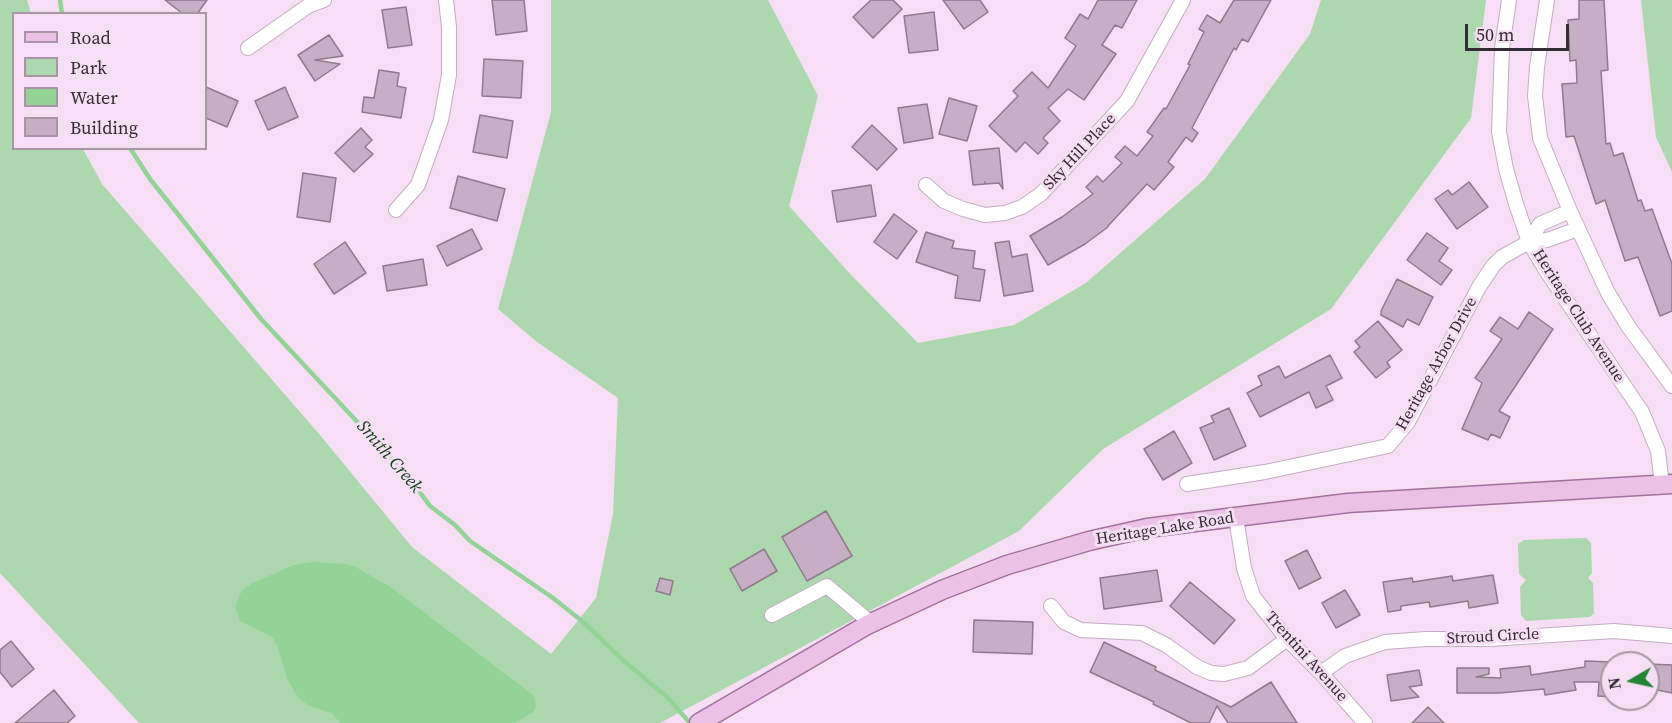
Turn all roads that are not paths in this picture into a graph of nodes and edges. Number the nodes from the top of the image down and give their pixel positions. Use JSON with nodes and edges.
{"nodes":[{"id":1,"x":324,"y":0,"type":"edge"},
{"id":2,"x":446,"y":0,"type":"edge"},
{"id":3,"x":1183,"y":0,"type":"edge"},
{"id":4,"x":1509,"y":0,"type":"edge"},
{"id":5,"x":1547,"y":0,"type":"edge"},
{"id":6,"x":248,"y":48,"type":"dead end"},
{"id":7,"x":926,"y":185,"type":"dead end"},
{"id":8,"x":396,"y":210,"type":"dead end"},
{"id":9,"x":1570,"y":211,"type":"junction"},
{"id":10,"x":1578,"y":229,"type":"junction"},
{"id":11,"x":1529,"y":242,"type":"junction"},
{"id":12,"x":1672,"y":386,"type":"edge"},
{"id":13,"x":1187,"y":483,"type":"dead end"},
{"id":14,"x":1667,"y":484,"type":"edge"},
{"id":15,"x":1236,"y":518,"type":"junction"},
{"id":16,"x":1051,"y":606,"type":"dead end"},
{"id":17,"x":772,"y":615,"type":"dead end"},
{"id":18,"x":871,"y":623,"type":"junction"},
{"id":19,"x":1672,"y":636,"type":"edge"},
{"id":20,"x":1287,"y":639,"type":"junction"},
{"id":21,"x":1321,"y":673,"type":"junction"},
{"id":22,"x":699,"y":723,"type":"edge"},
{"id":23,"x":1365,"y":723,"type":"edge"}],
"edges":[{"from":1,"to":6,"type":"street"},
{"from":2,"to":8,"type":"street"},
{"from":3,"to":7,"type":"street","name":"Sky Hill Place"},
{"from":4,"to":11,"type":"street","name":"Heritage Club Avenue"},
{"from":5,"to":9,"type":"street"},
{"from":9,"to":10,"type":"street"},
{"from":9,"to":11,"type":"street"},
{"from":10,"to":11,"type":"street"},
{"from":10,"to":12,"type":"street"},
{"from":11,"to":13,"type":"street","name":"Heritage Arbor Drive"},
{"from":11,"to":14,"type":"street","name":"Heritage Club Avenue"},
{"from":14,"to":15,"type":"main road","name":"Heritage Lake Road"},
{"from":15,"to":18,"type":"main road","name":"Heritage Lake Road"},
{"from":15,"to":20,"type":"street","name":"Trentini Avenue"},
{"from":16,"to":20,"type":"street"},
{"from":17,"to":18,"type":"street"},
{"from":18,"to":22,"type":"main road","name":"Heritage Lake Road"},
{"from":19,"to":21,"type":"street","name":"Stroud Circle"},
{"from":20,"to":21,"type":"street","name":"Trentini Avenue"},
{"from":21,"to":23,"type":"street","name":"Trentini Avenue"}]}
